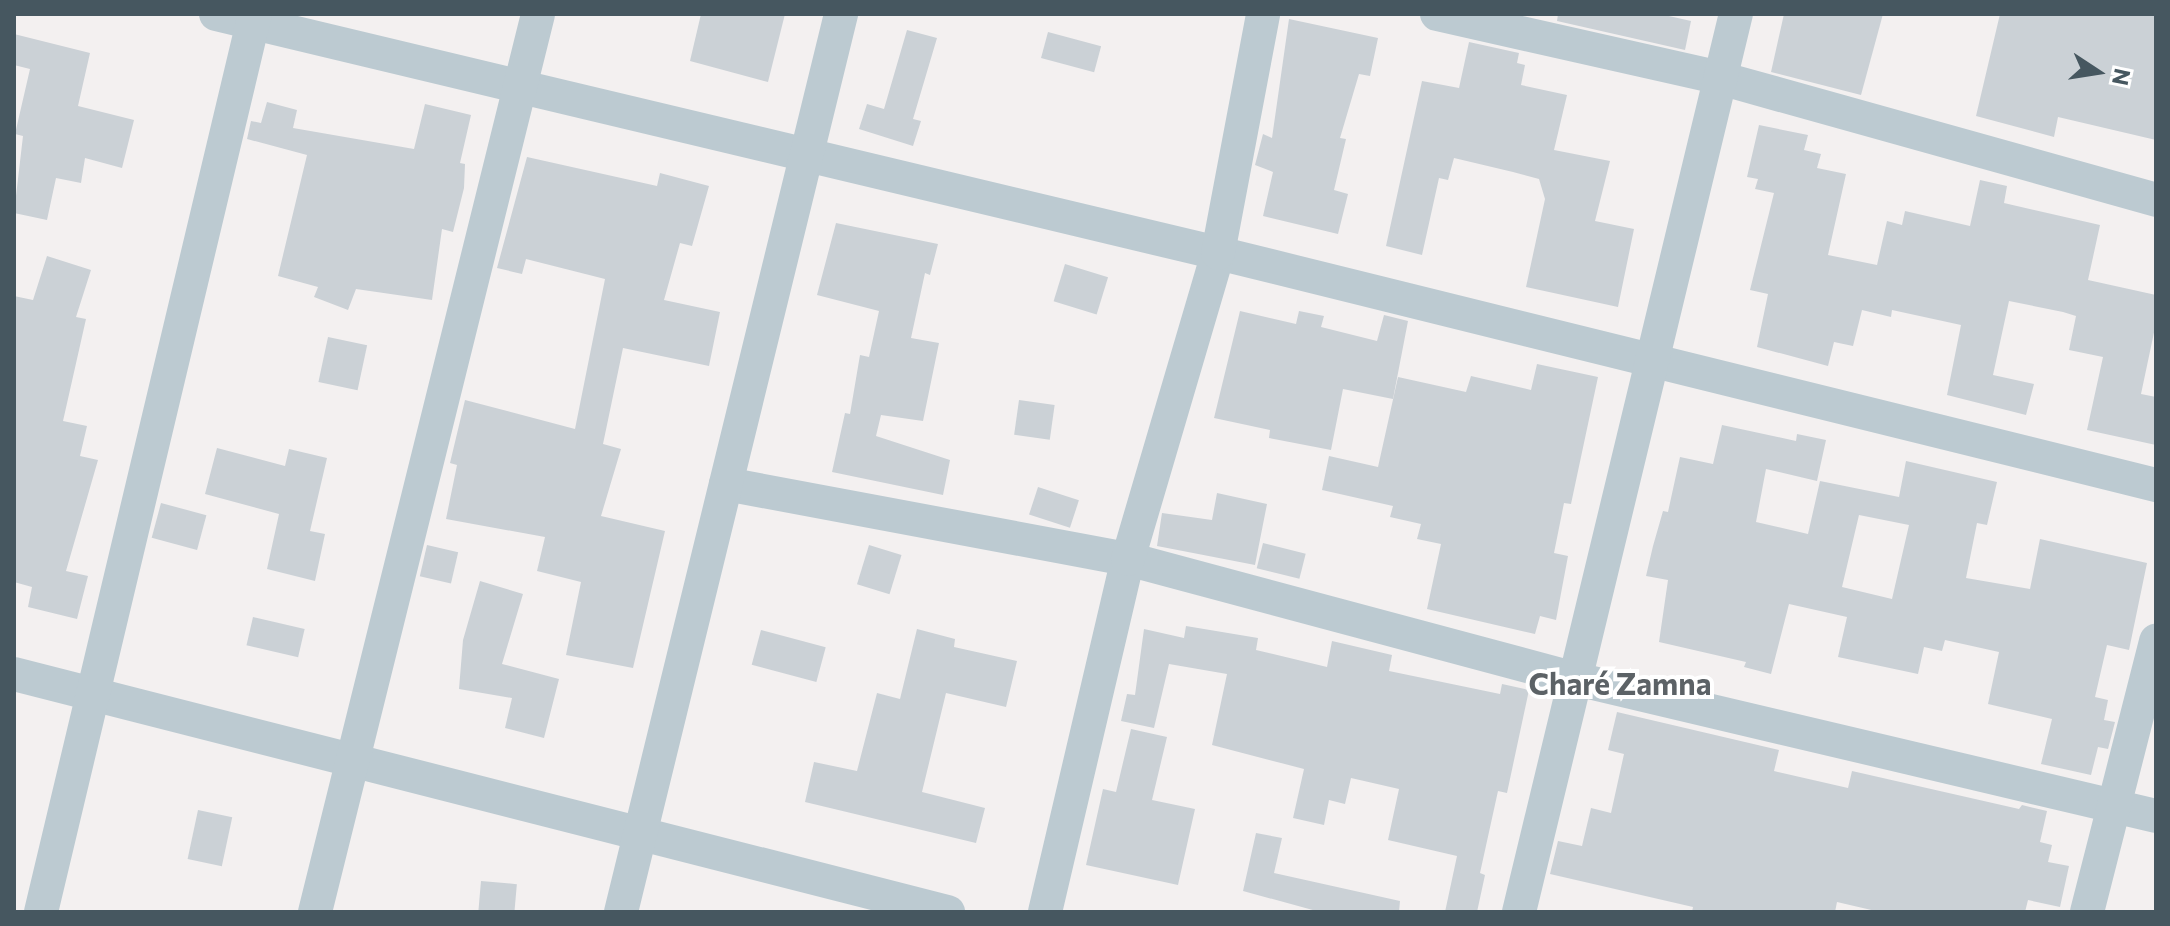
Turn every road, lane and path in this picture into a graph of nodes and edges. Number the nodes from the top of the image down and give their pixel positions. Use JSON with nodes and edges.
{"nodes":[{"id":1,"x":216,"y":14,"type":"edge"},
{"id":2,"x":538,"y":14,"type":"edge"},
{"id":3,"x":841,"y":14,"type":"edge"},
{"id":4,"x":1263,"y":14,"type":"edge"},
{"id":5,"x":1437,"y":14,"type":"edge"},
{"id":6,"x":1736,"y":14,"type":"edge"},
{"id":7,"x":254,"y":18,"type":"edge"},
{"id":8,"x":1720,"y":78,"type":"junction"},
{"id":9,"x":519,"y":89,"type":"junction"},
{"id":10,"x":806,"y":156,"type":"junction"},
{"id":11,"x":2156,"y":200,"type":"edge"},
{"id":12,"x":1218,"y":253,"type":"junction"},
{"id":13,"x":1652,"y":358,"type":"junction"},
{"id":14,"x":726,"y":484,"type":"junction"},
{"id":15,"x":2156,"y":485,"type":"edge"},
{"id":16,"x":1128,"y":559,"type":"junction"},
{"id":17,"x":2156,"y":641,"type":"edge"},
{"id":18,"x":14,"y":674,"type":"edge"},
{"id":19,"x":1576,"y":679,"type":"junction"},
{"id":20,"x":95,"y":694,"type":"junction"},
{"id":21,"x":350,"y":759,"type":"junction"},
{"id":22,"x":2112,"y":806,"type":"junction"},
{"id":23,"x":2156,"y":816,"type":"edge"},
{"id":24,"x":640,"y":833,"type":"junction"},
{"id":25,"x":41,"y":912,"type":"edge"},
{"id":26,"x":315,"y":912,"type":"edge"},
{"id":27,"x":621,"y":912,"type":"edge"},
{"id":28,"x":948,"y":912,"type":"edge"},
{"id":29,"x":1045,"y":912,"type":"edge"},
{"id":30,"x":1519,"y":912,"type":"edge"},
{"id":31,"x":2087,"y":912,"type":"edge"}],
"edges":[{"from":1,"to":7,"type":"street"},
{"from":2,"to":9,"type":"street"},
{"from":3,"to":10,"type":"street"},
{"from":4,"to":12,"type":"street"},
{"from":5,"to":8,"type":"street"},
{"from":6,"to":8,"type":"street"},
{"from":7,"to":9,"type":"street"},
{"from":7,"to":20,"type":"street"},
{"from":8,"to":11,"type":"street"},
{"from":8,"to":13,"type":"street"},
{"from":9,"to":10,"type":"street"},
{"from":9,"to":21,"type":"street"},
{"from":10,"to":12,"type":"street"},
{"from":10,"to":14,"type":"street"},
{"from":12,"to":13,"type":"street"},
{"from":12,"to":16,"type":"street"},
{"from":13,"to":15,"type":"street"},
{"from":13,"to":19,"type":"street"},
{"from":14,"to":16,"type":"street"},
{"from":14,"to":24,"type":"street"},
{"from":16,"to":19,"type":"street"},
{"from":16,"to":29,"type":"street"},
{"from":17,"to":22,"type":"street"},
{"from":18,"to":20,"type":"street"},
{"from":19,"to":22,"type":"street"},
{"from":19,"to":30,"type":"street"},
{"from":20,"to":21,"type":"street"},
{"from":20,"to":25,"type":"street"},
{"from":21,"to":24,"type":"street"},
{"from":21,"to":26,"type":"street"},
{"from":22,"to":23,"type":"street"},
{"from":22,"to":31,"type":"street"},
{"from":24,"to":27,"type":"street"},
{"from":24,"to":28,"type":"street"}]}
